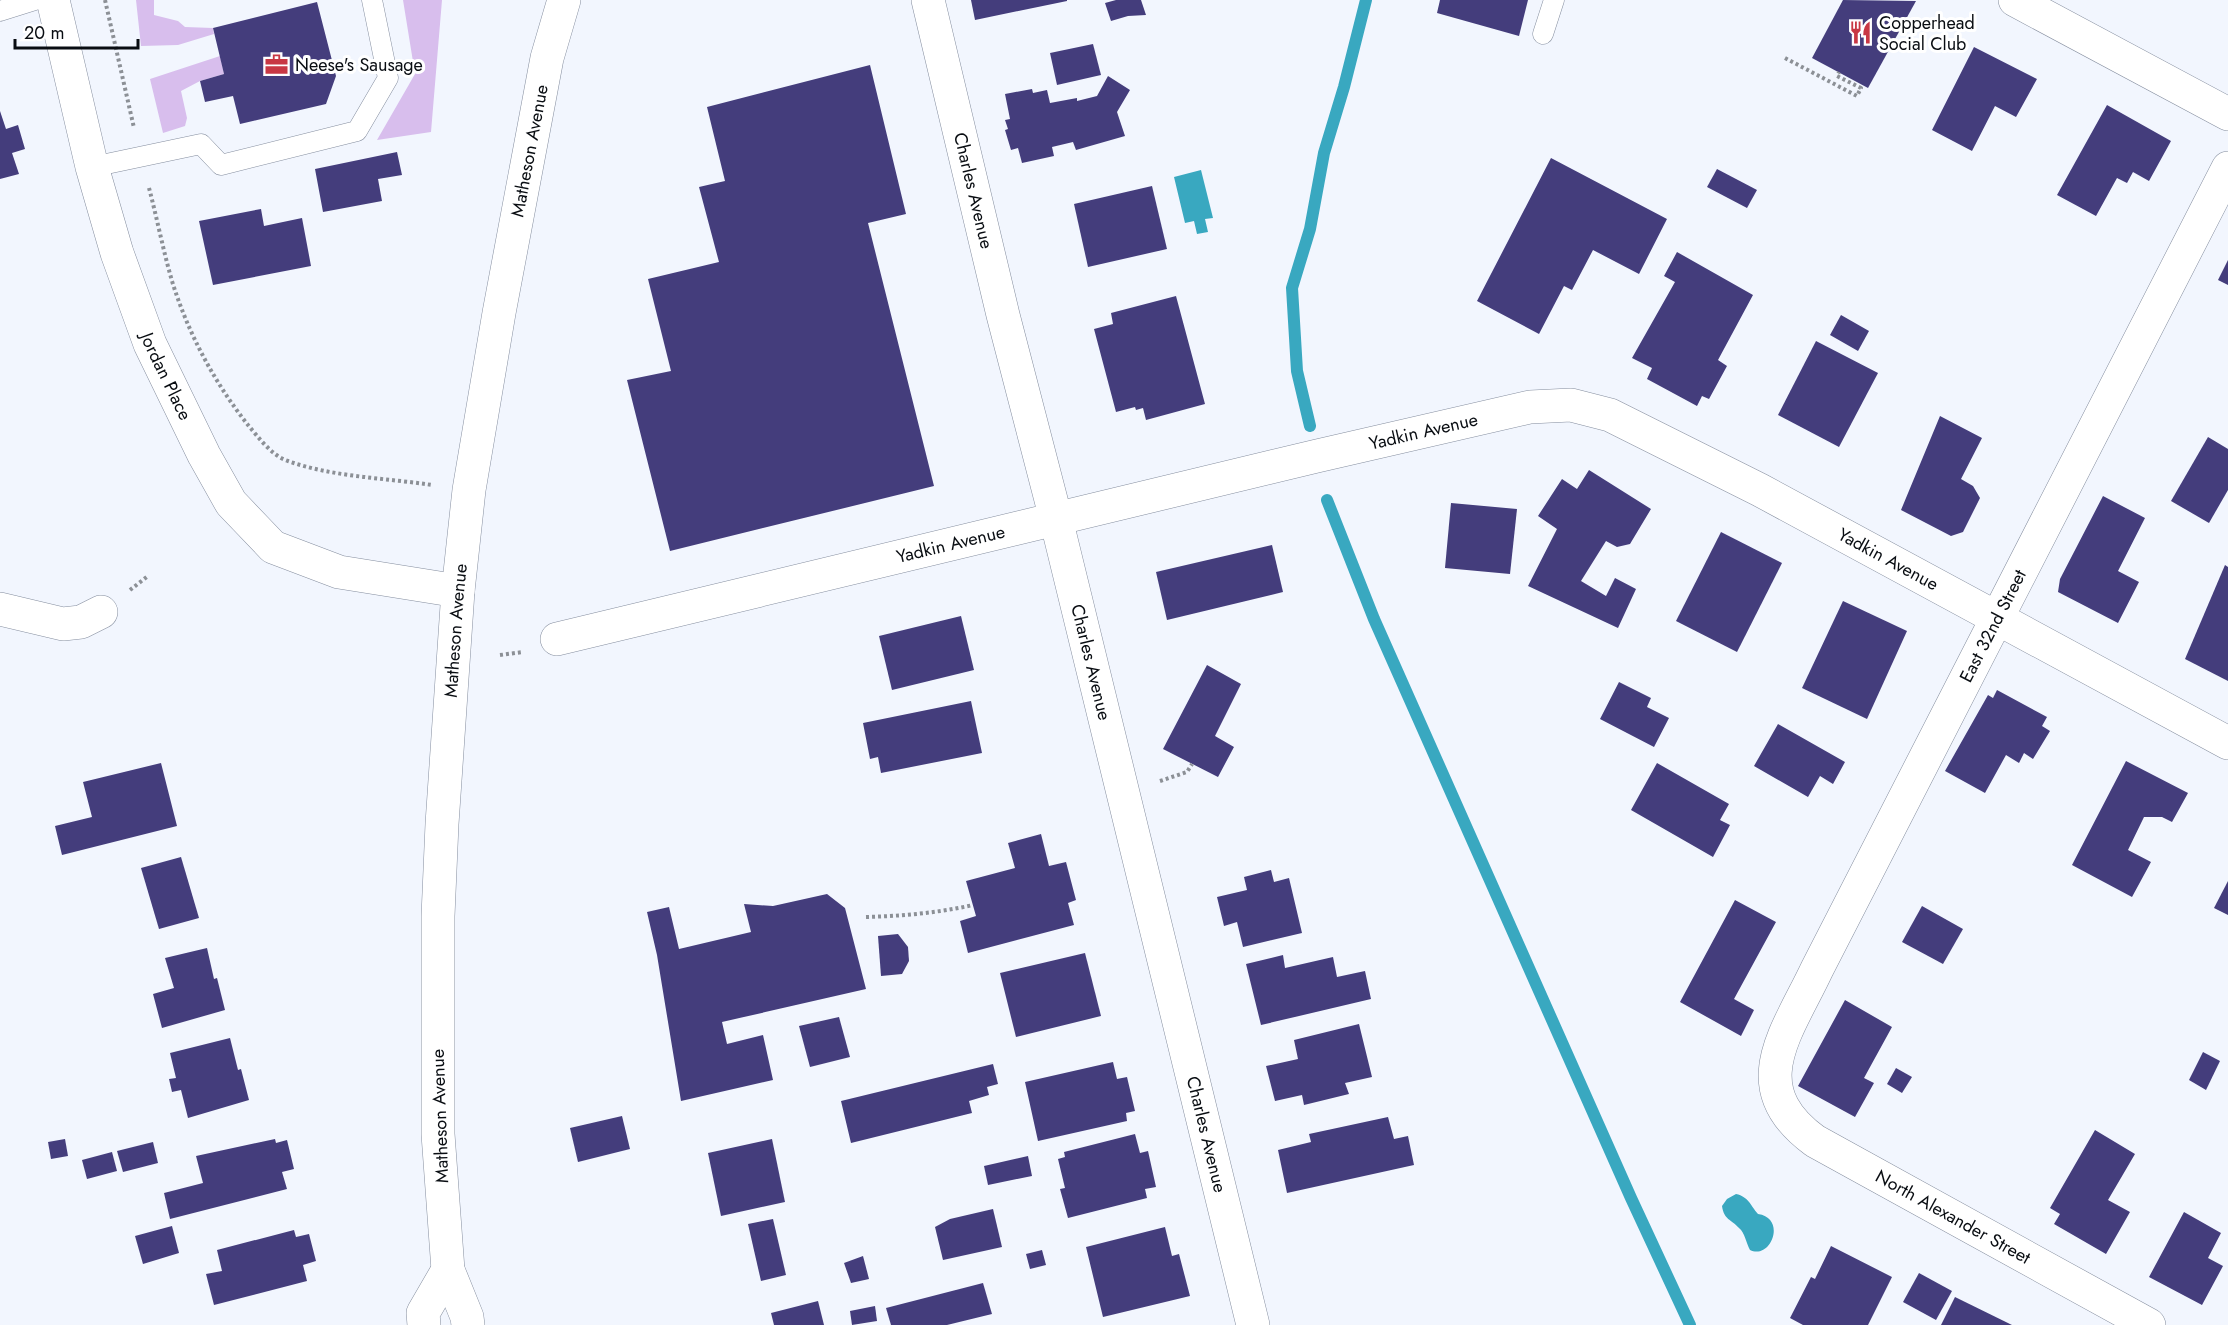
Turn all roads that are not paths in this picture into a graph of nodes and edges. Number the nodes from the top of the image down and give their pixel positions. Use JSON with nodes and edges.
{"nodes":[{"id":1,"x":35,"y":0,"type":"edge"},
{"id":2,"x":53,"y":0,"type":"edge"},
{"id":3,"x":372,"y":0,"type":"edge"},
{"id":4,"x":564,"y":0,"type":"edge"},
{"id":5,"x":928,"y":0,"type":"edge"},
{"id":6,"x":1554,"y":0,"type":"edge"},
{"id":7,"x":2015,"y":0,"type":"edge"},
{"id":8,"x":0,"y":11,"type":"edge"},
{"id":9,"x":2060,"y":12,"type":"edge"},
{"id":10,"x":1543,"y":34,"type":"dead end"},
{"id":11,"x":2228,"y":114,"type":"edge"},
{"id":12,"x":92,"y":166,"type":"junction"},
{"id":13,"x":2228,"y":168,"type":"edge"},
{"id":14,"x":1056,"y":519,"type":"junction"},
{"id":15,"x":458,"y":591,"type":"junction"},
{"id":16,"x":0,"y":609,"type":"edge"},
{"id":17,"x":101,"y":612,"type":"dead end"},
{"id":18,"x":1996,"y":619,"type":"junction"},
{"id":19,"x":557,"y":639,"type":"dead end"},
{"id":20,"x":2228,"y":743,"type":"edge"},
{"id":21,"x":1776,"y":1089,"type":"joint"},
{"id":22,"x":448,"y":1270,"type":"junction"},
{"id":23,"x":424,"y":1325,"type":"edge"},
{"id":24,"x":468,"y":1325,"type":"edge"},
{"id":25,"x":1253,"y":1325,"type":"edge"},
{"id":26,"x":2149,"y":1325,"type":"edge"}],
"edges":[{"from":1,"to":8,"type":"lane"},
{"from":2,"to":12,"type":"street","name":"Jordan Place"},
{"from":3,"to":12,"type":"lane"},
{"from":4,"to":15,"type":"street","name":"Matheson Avenue"},
{"from":5,"to":14,"type":"street","name":"Charles Avenue"},
{"from":6,"to":10,"type":"lane"},
{"from":7,"to":9,"type":"street"},
{"from":9,"to":11,"type":"street"},
{"from":12,"to":15,"type":"street","name":"Jordan Place"},
{"from":13,"to":18,"type":"street","name":"East 32nd Street"},
{"from":14,"to":18,"type":"street","name":"Yadkin Avenue"},
{"from":14,"to":19,"type":"street","name":"Yadkin Avenue"},
{"from":14,"to":25,"type":"street","name":"Charles Avenue"},
{"from":15,"to":22,"type":"street","name":"Matheson Avenue"},
{"from":16,"to":17,"type":"street"},
{"from":18,"to":20,"type":"street","name":"Yadkin Avenue"},
{"from":18,"to":21,"type":"street","name":"East 32nd Street"},
{"from":21,"to":26,"type":"street","name":"North Alexander Street"},
{"from":22,"to":23,"type":"street"},
{"from":22,"to":24,"type":"street","name":"Matheson Avenue"}]}
